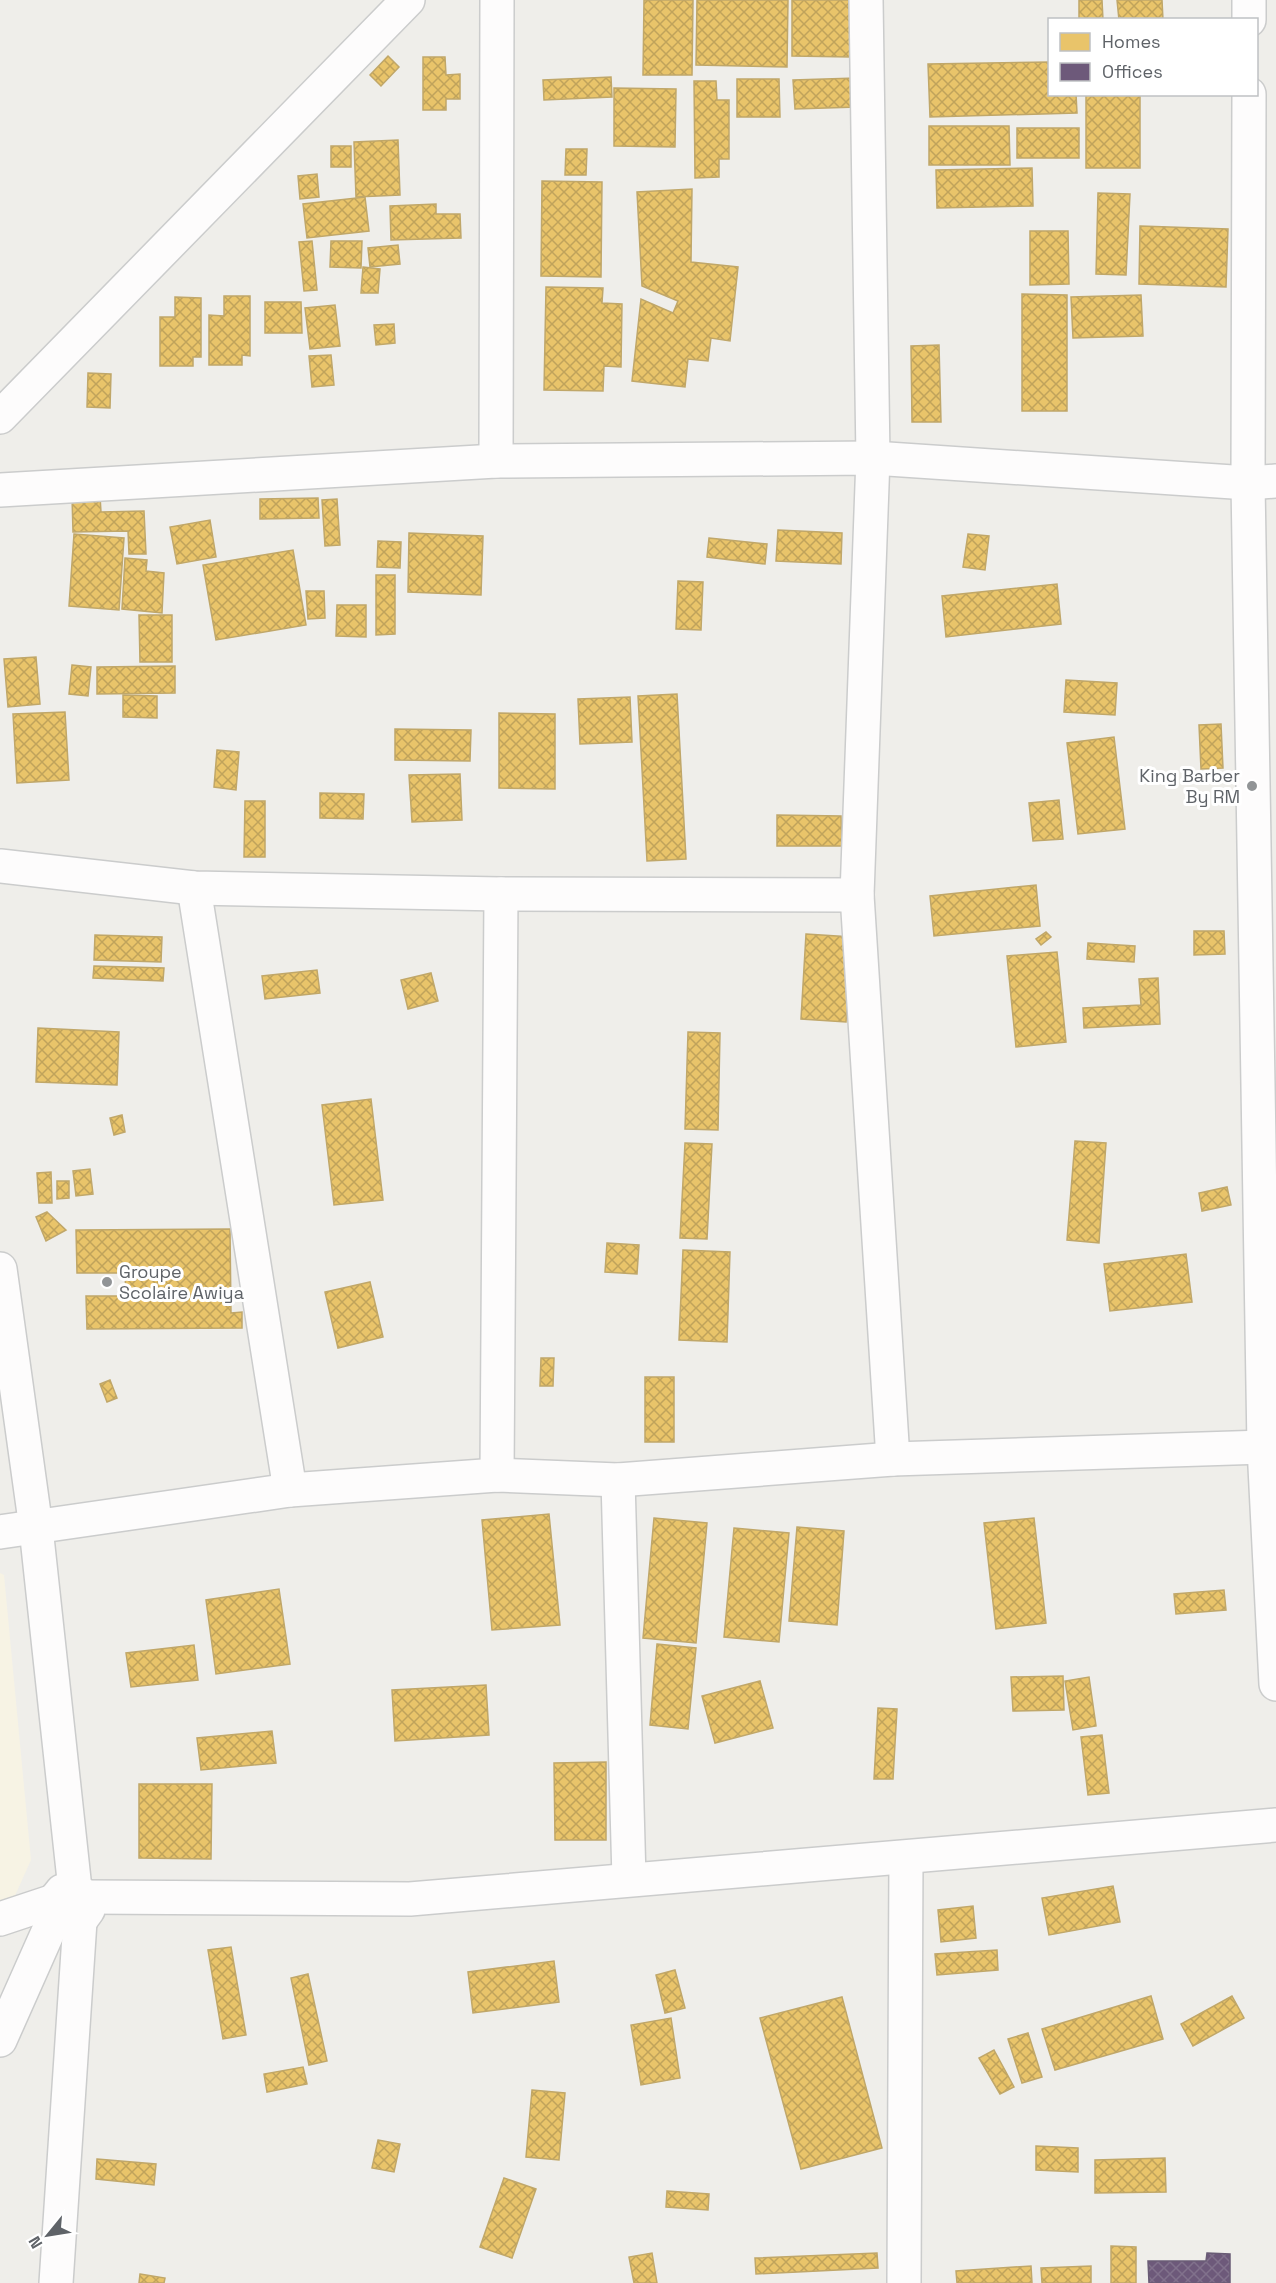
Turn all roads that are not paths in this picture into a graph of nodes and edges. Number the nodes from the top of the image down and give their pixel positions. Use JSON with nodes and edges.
{"nodes":[{"id":1,"x":408,"y":0,"type":"edge"},
{"id":2,"x":497,"y":0,"type":"edge"},
{"id":3,"x":866,"y":0,"type":"edge"},
{"id":4,"x":1249,"y":0,"type":"edge"},
{"id":5,"x":1249,"y":18,"type":"edge"},
{"id":6,"x":1249,"y":96,"type":"edge"},
{"id":7,"x":0,"y":417,"type":"edge"},
{"id":8,"x":873,"y":458,"type":"junction"},
{"id":9,"x":496,"y":461,"type":"junction"},
{"id":10,"x":1262,"y":482,"type":"edge"},
{"id":11,"x":0,"y":490,"type":"edge"},
{"id":12,"x":0,"y":866,"type":"edge"},
{"id":13,"x":194,"y":888,"type":"junction"},
{"id":14,"x":501,"y":894,"type":"junction"},
{"id":15,"x":857,"y":895,"type":"junction"},
{"id":16,"x":0,"y":1269,"type":"edge"},
{"id":17,"x":1264,"y":1447,"type":"junction"},
{"id":18,"x":893,"y":1459,"type":"junction"},
{"id":19,"x":498,"y":1475,"type":"junction"},
{"id":20,"x":618,"y":1480,"type":"junction"},
{"id":21,"x":290,"y":1490,"type":"junction"},
{"id":22,"x":36,"y":1528,"type":"junction"},
{"id":23,"x":0,"y":1532,"type":"edge"},
{"id":24,"x":1276,"y":1684,"type":"edge"},
{"id":25,"x":1276,"y":1825,"type":"edge"},
{"id":26,"x":906,"y":1858,"type":"junction"},
{"id":27,"x":629,"y":1879,"type":"junction"},
{"id":28,"x":70,"y":1904,"type":"junction"},
{"id":29,"x":0,"y":1918,"type":"edge"},
{"id":30,"x":0,"y":2040,"type":"edge"},
{"id":31,"x":56,"y":2283,"type":"edge"},
{"id":32,"x":904,"y":2283,"type":"edge"}],
"edges":[{"from":1,"to":7,"type":"street"},
{"from":2,"to":9,"type":"street"},
{"from":3,"to":8,"type":"street"},
{"from":4,"to":5,"type":"street"},
{"from":6,"to":10,"type":"street"},
{"from":8,"to":9,"type":"street"},
{"from":8,"to":10,"type":"street"},
{"from":8,"to":15,"type":"street"},
{"from":9,"to":11,"type":"street"},
{"from":10,"to":17,"type":"street"},
{"from":12,"to":13,"type":"street"},
{"from":13,"to":14,"type":"street"},
{"from":13,"to":21,"type":"street"},
{"from":14,"to":15,"type":"street"},
{"from":14,"to":19,"type":"street"},
{"from":15,"to":18,"type":"street"},
{"from":16,"to":22,"type":"street"},
{"from":17,"to":18,"type":"street"},
{"from":17,"to":24,"type":"street"},
{"from":18,"to":20,"type":"street"},
{"from":19,"to":20,"type":"street"},
{"from":19,"to":21,"type":"street"},
{"from":20,"to":27,"type":"street"},
{"from":21,"to":22,"type":"street"},
{"from":22,"to":23,"type":"street"},
{"from":22,"to":28,"type":"street"},
{"from":25,"to":26,"type":"street"},
{"from":26,"to":27,"type":"street"},
{"from":26,"to":32,"type":"street"},
{"from":27,"to":28,"type":"street"},
{"from":28,"to":29,"type":"street"},
{"from":28,"to":30,"type":"street"},
{"from":28,"to":31,"type":"street"}]}
